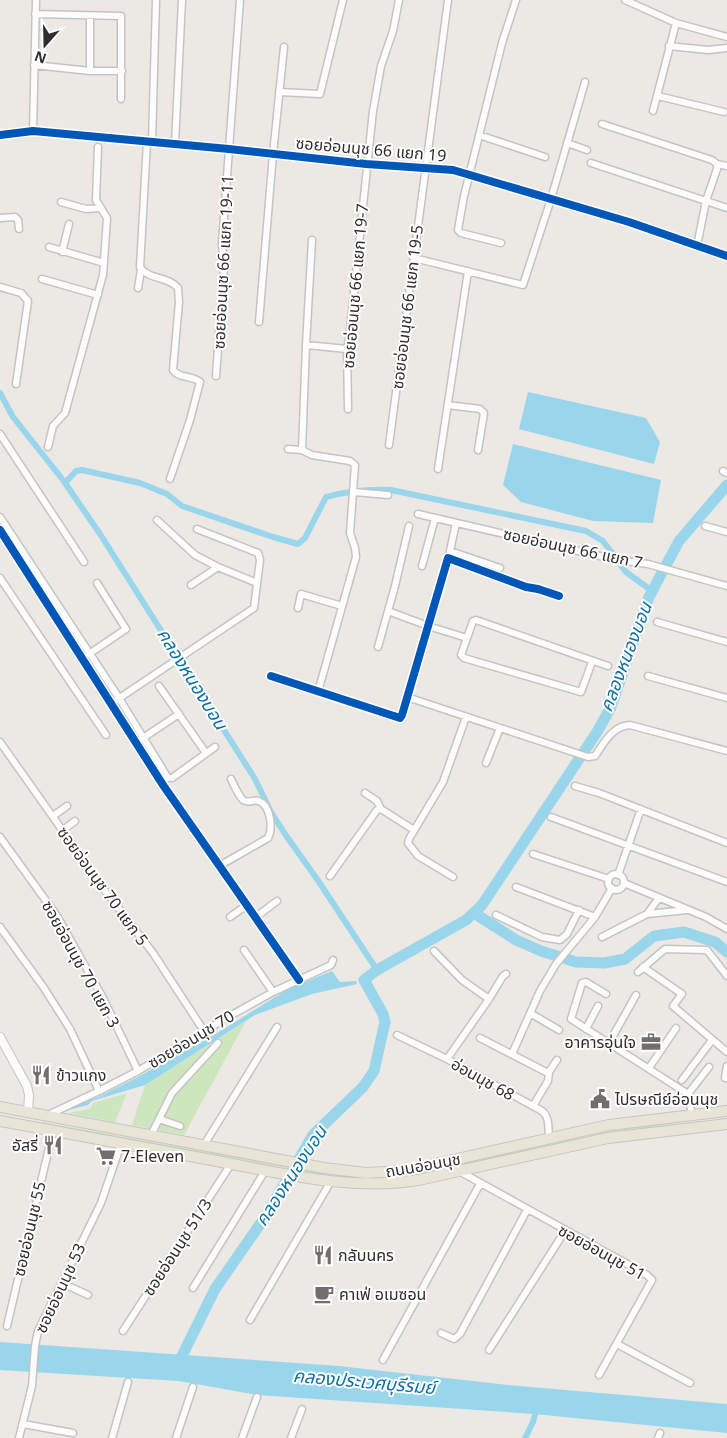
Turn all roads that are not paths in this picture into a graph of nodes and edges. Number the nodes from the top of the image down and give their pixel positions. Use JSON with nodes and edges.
{"nodes":[{"id":1,"x":36,"y":0,"type":"edge"},
{"id":2,"x":156,"y":0,"type":"edge"},
{"id":3,"x":182,"y":0,"type":"edge"},
{"id":4,"x":240,"y":0,"type":"edge"},
{"id":5,"x":343,"y":0,"type":"edge"},
{"id":6,"x":399,"y":0,"type":"edge"},
{"id":7,"x":448,"y":0,"type":"edge"},
{"id":8,"x":516,"y":0,"type":"edge"},
{"id":9,"x":625,"y":0,"type":"edge"},
{"id":10,"x":35,"y":14,"type":"junction"},
{"id":11,"x":90,"y":16,"type":"junction"},
{"id":12,"x":676,"y":23,"type":"junction"},
{"id":13,"x":727,"y":37,"type":"edge"},
{"id":14,"x":669,"y":46,"type":"junction"},
{"id":15,"x":284,"y":47,"type":"dead end"},
{"id":16,"x":727,"y":48,"type":"edge"},
{"id":17,"x":34,"y":65,"type":"junction"},
{"id":18,"x":90,"y":71,"type":"junction"},
{"id":19,"x":122,"y":71,"type":"junction"},
{"id":20,"x":584,"y":82,"type":"dead end"},
{"id":21,"x":280,"y":92,"type":"junction"},
{"id":22,"x":658,"y":96,"type":"junction"},
{"id":23,"x":121,"y":99,"type":"dead end"},
{"id":24,"x":653,"y":111,"type":"dead end"},
{"id":25,"x":724,"y":112,"type":"dead end"},
{"id":26,"x":602,"y":124,"type":"dead end"},
{"id":27,"x":33,"y":131,"type":"junction"},
{"id":28,"x":0,"y":135,"type":"edge"},
{"id":29,"x":479,"y":136,"type":"junction"},
{"id":30,"x":98,"y":142,"type":"junction"},
{"id":31,"x":150,"y":142,"type":"junction"},
{"id":32,"x":567,"y":143,"type":"junction"},
{"id":33,"x":175,"y":144,"type":"junction"},
{"id":34,"x":229,"y":149,"type":"junction"},
{"id":35,"x":587,"y":150,"type":"dead end"},
{"id":36,"x":273,"y":154,"type":"junction"},
{"id":37,"x":545,"y":156,"type":"dead end"},
{"id":38,"x":591,"y":163,"type":"dead end"},
{"id":39,"x":366,"y":164,"type":"junction"},
{"id":40,"x":717,"y":164,"type":"junction"},
{"id":41,"x":727,"y":166,"type":"edge"},
{"id":42,"x":425,"y":168,"type":"junction"},
{"id":43,"x":469,"y":174,"type":"junction"},
{"id":44,"x":551,"y":199,"type":"junction"},
{"id":45,"x":706,"y":201,"type":"junction"},
{"id":46,"x":61,"y":202,"type":"dead end"},
{"id":47,"x":101,"y":208,"type":"junction"},
{"id":48,"x":727,"y":208,"type":"edge"},
{"id":49,"x":0,"y":218,"type":"edge"},
{"id":50,"x":69,"y":224,"type":"dead end"},
{"id":51,"x":19,"y":229,"type":"dead end"},
{"id":52,"x":312,"y":240,"type":"dead end"},
{"id":53,"x":501,"y":243,"type":"dead end"},
{"id":54,"x":698,"y":246,"type":"junction"},
{"id":55,"x":48,"y":247,"type":"dead end"},
{"id":56,"x":62,"y":252,"type":"junction"},
{"id":57,"x":727,"y":256,"type":"edge"},
{"id":58,"x":414,"y":258,"type":"junction"},
{"id":59,"x":104,"y":264,"type":"junction"},
{"id":60,"x":141,"y":270,"type":"junction"},
{"id":61,"x":468,"y":271,"type":"junction"},
{"id":62,"x":42,"y":279,"type":"dead end"},
{"id":63,"x":0,"y":287,"type":"edge"},
{"id":64,"x":138,"y":288,"type":"dead end"},
{"id":65,"x":98,"y":295,"type":"junction"},
{"id":66,"x":259,"y":322,"type":"dead end"},
{"id":67,"x":306,"y":345,"type":"junction"},
{"id":68,"x":346,"y":349,"type":"junction"},
{"id":69,"x":216,"y":376,"type":"dead end"},
{"id":70,"x":16,"y":384,"type":"dead end"},
{"id":71,"x":448,"y":406,"type":"junction"},
{"id":72,"x":348,"y":409,"type":"dead end"},
{"id":73,"x":0,"y":434,"type":"edge"},
{"id":74,"x":389,"y":445,"type":"dead end"},
{"id":75,"x":48,"y":447,"type":"dead end"},
{"id":76,"x":288,"y":449,"type":"dead end"},
{"id":77,"x":302,"y":450,"type":"junction"},
{"id":78,"x":478,"y":450,"type":"dead end"},
{"id":79,"x":438,"y":469,"type":"dead end"},
{"id":80,"x":170,"y":480,"type":"dead end"},
{"id":81,"x":354,"y":492,"type":"junction"},
{"id":82,"x":388,"y":495,"type":"dead end"},
{"id":83,"x":418,"y":514,"type":"dead end"},
{"id":84,"x":0,"y":517,"type":"edge"},
{"id":85,"x":435,"y":518,"type":"junction"},
{"id":86,"x":157,"y":520,"type":"dead end"},
{"id":87,"x":456,"y":523,"type":"junction"},
{"id":88,"x":410,"y":526,"type":"dead end"},
{"id":89,"x":706,"y":526,"type":"dead end"},
{"id":90,"x":0,"y":530,"type":"edge"},
{"id":91,"x":197,"y":530,"type":"dead end"},
{"id":92,"x":727,"y":532,"type":"edge"},
{"id":93,"x":84,"y":562,"type":"dead end"},
{"id":94,"x":422,"y":566,"type":"dead end"},
{"id":95,"x":218,"y":567,"type":"junction"},
{"id":96,"x":500,"y":568,"type":"dead end"},
{"id":97,"x":0,"y":578,"type":"edge"},
{"id":98,"x":257,"y":582,"type":"junction"},
{"id":99,"x":97,"y":583,"type":"dead end"},
{"id":100,"x":191,"y":585,"type":"dead end"},
{"id":101,"x":727,"y":586,"type":"edge"},
{"id":102,"x":559,"y":596,"type":"dead end"},
{"id":103,"x":342,"y":606,"type":"junction"},
{"id":104,"x":298,"y":608,"type":"dead end"},
{"id":105,"x":388,"y":611,"type":"junction"},
{"id":106,"x":657,"y":622,"type":"dead end"},
{"id":107,"x":428,"y":626,"type":"junction"},
{"id":108,"x":467,"y":638,"type":"junction"},
{"id":109,"x":727,"y":642,"type":"edge"},
{"id":110,"x":378,"y":647,"type":"dead end"},
{"id":111,"x":89,"y":654,"type":"junction"},
{"id":112,"x":592,"y":662,"type":"junction"},
{"id":113,"x":608,"y":666,"type":"dead end"},
{"id":114,"x":271,"y":676,"type":"dead end"},
{"id":115,"x":648,"y":676,"type":"dead end"},
{"id":116,"x":159,"y":686,"type":"dead end"},
{"id":117,"x":318,"y":692,"type":"junction"},
{"id":118,"x":119,"y":698,"type":"junction"},
{"id":119,"x":407,"y":698,"type":"junction"},
{"id":120,"x":727,"y":698,"type":"edge"},
{"id":121,"x":112,"y":703,"type":"junction"},
{"id":122,"x":179,"y":714,"type":"junction"},
{"id":123,"x":466,"y":717,"type":"junction"},
{"id":124,"x":500,"y":728,"type":"junction"},
{"id":125,"x":106,"y":735,"type":"dead end"},
{"id":126,"x":143,"y":738,"type":"junction"},
{"id":127,"x":0,"y":742,"type":"edge"},
{"id":128,"x":216,"y":747,"type":"dead end"},
{"id":129,"x":727,"y":751,"type":"edge"},
{"id":130,"x":206,"y":753,"type":"junction"},
{"id":131,"x":486,"y":763,"type":"dead end"},
{"id":132,"x":231,"y":779,"type":"dead end"},
{"id":133,"x":575,"y":786,"type":"dead end"},
{"id":134,"x":365,"y":793,"type":"dead end"},
{"id":135,"x":67,"y":806,"type":"dead end"},
{"id":136,"x":381,"y":809,"type":"junction"},
{"id":137,"x":641,"y":809,"type":"junction"},
{"id":138,"x":53,"y":816,"type":"junction"},
{"id":139,"x":551,"y":818,"type":"dead end"},
{"id":140,"x":75,"y":821,"type":"dead end"},
{"id":141,"x":63,"y":830,"type":"junction"},
{"id":142,"x":414,"y":830,"type":"junction"},
{"id":143,"x":0,"y":837,"type":"edge"},
{"id":144,"x":727,"y":843,"type":"edge"},
{"id":145,"x":628,"y":846,"type":"junction"},
{"id":146,"x":533,"y":854,"type":"dead end"},
{"id":147,"x":219,"y":866,"type":"junction"},
{"id":148,"x":618,"y":874,"type":"junction"},
{"id":149,"x":330,"y":876,"type":"dead end"},
{"id":150,"x":453,"y":877,"type":"dead end"},
{"id":151,"x":609,"y":879,"type":"junction"},
{"id":152,"x":727,"y":882,"type":"edge"},
{"id":153,"x":624,"y":883,"type":"junction"},
{"id":154,"x":516,"y":887,"type":"dead end"},
{"id":155,"x":612,"y":888,"type":"junction"},
{"id":156,"x":659,"y":898,"type":"junction"},
{"id":157,"x":277,"y":901,"type":"dead end"},
{"id":158,"x":247,"y":905,"type":"junction"},
{"id":159,"x":579,"y":910,"type":"junction"},
{"id":160,"x":688,"y":910,"type":"junction"},
{"id":161,"x":647,"y":914,"type":"junction"},
{"id":162,"x":496,"y":915,"type":"dead end"},
{"id":163,"x":230,"y":917,"type":"dead end"},
{"id":164,"x":256,"y":917,"type":"junction"},
{"id":165,"x":595,"y":917,"type":"junction"},
{"id":166,"x":0,"y":927,"type":"edge"},
{"id":167,"x":727,"y":929,"type":"edge"},
{"id":168,"x":602,"y":937,"type":"dead end"},
{"id":169,"x":244,"y":950,"type":"dead end"},
{"id":170,"x":434,"y":951,"type":"dead end"},
{"id":171,"x":333,"y":960,"type":"dead end"},
{"id":172,"x":506,"y":974,"type":"dead end"},
{"id":173,"x":727,"y":976,"type":"edge"},
{"id":174,"x":299,"y":980,"type":"junction"},
{"id":175,"x":273,"y":992,"type":"junction"},
{"id":176,"x":606,"y":994,"type":"dead end"},
{"id":177,"x":636,"y":996,"type":"dead end"},
{"id":178,"x":489,"y":999,"type":"junction"},
{"id":179,"x":598,"y":1006,"type":"dead end"},
{"id":180,"x":530,"y":1013,"type":"junction"},
{"id":181,"x":277,"y":1026,"type":"dead end"},
{"id":182,"x":676,"y":1028,"type":"dead end"},
{"id":183,"x":586,"y":1029,"type":"junction"},
{"id":184,"x":559,"y":1030,"type":"dead end"},
{"id":185,"x":204,"y":1031,"type":"junction"},
{"id":186,"x":397,"y":1035,"type":"dead end"},
{"id":187,"x":0,"y":1037,"type":"edge"},
{"id":188,"x":480,"y":1038,"type":"dead end"},
{"id":189,"x":712,"y":1040,"type":"junction"},
{"id":190,"x":218,"y":1043,"type":"dead end"},
{"id":191,"x":610,"y":1044,"type":"junction"},
{"id":192,"x":727,"y":1052,"type":"edge"},
{"id":193,"x":512,"y":1054,"type":"junction"},
{"id":194,"x":447,"y":1059,"type":"junction"},
{"id":195,"x":557,"y":1060,"type":"dead end"},
{"id":196,"x":727,"y":1066,"type":"edge"},
{"id":197,"x":708,"y":1067,"type":"dead end"},
{"id":198,"x":649,"y":1068,"type":"junction"},
{"id":199,"x":138,"y":1071,"type":"junction"},
{"id":200,"x":548,"y":1072,"type":"junction"},
{"id":201,"x":727,"y":1078,"type":"edge"},
{"id":202,"x":682,"y":1080,"type":"dead end"},
{"id":203,"x":99,"y":1091,"type":"junction"},
{"id":204,"x":688,"y":1094,"type":"junction"},
{"id":205,"x":532,"y":1106,"type":"junction"},
{"id":206,"x":0,"y":1107,"type":"edge"},
{"id":207,"x":727,"y":1111,"type":"edge"},
{"id":208,"x":28,"y":1112,"type":"junction"},
{"id":209,"x":46,"y":1115,"type":"junction"},
{"id":210,"x":692,"y":1115,"type":"junction"},
{"id":211,"x":159,"y":1119,"type":"junction"},
{"id":212,"x":0,"y":1121,"type":"edge"},
{"id":213,"x":727,"y":1124,"type":"edge"},
{"id":214,"x":26,"y":1126,"type":"junction"},
{"id":215,"x":180,"y":1126,"type":"dead end"},
{"id":216,"x":53,"y":1131,"type":"junction"},
{"id":217,"x":151,"y":1135,"type":"junction"},
{"id":218,"x":549,"y":1138,"type":"junction"},
{"id":219,"x":121,"y":1144,"type":"junction"},
{"id":220,"x":204,"y":1145,"type":"junction"},
{"id":221,"x":231,"y":1164,"type":"junction"},
{"id":222,"x":266,"y":1171,"type":"junction"},
{"id":223,"x":459,"y":1171,"type":"junction"},
{"id":224,"x":331,"y":1181,"type":"junction"},
{"id":225,"x":480,"y":1184,"type":"junction"},
{"id":226,"x":527,"y":1210,"type":"junction"},
{"id":227,"x":565,"y":1231,"type":"junction"},
{"id":228,"x":62,"y":1283,"type":"junction"},
{"id":229,"x":193,"y":1288,"type":"dead end"},
{"id":230,"x":88,"y":1295,"type":"dead end"},
{"id":231,"x":250,"y":1320,"type":"dead end"},
{"id":232,"x":7,"y":1326,"type":"dead end"},
{"id":233,"x":124,"y":1331,"type":"dead end"},
{"id":234,"x":441,"y":1332,"type":"dead end"},
{"id":235,"x":617,"y":1344,"type":"junction"},
{"id":236,"x":489,"y":1350,"type":"dead end"},
{"id":237,"x":383,"y":1360,"type":"dead end"},
{"id":238,"x":599,"y":1375,"type":"dead end"},
{"id":239,"x":128,"y":1382,"type":"dead end"},
{"id":240,"x":690,"y":1383,"type":"dead end"},
{"id":241,"x":193,"y":1388,"type":"dead end"},
{"id":242,"x":257,"y":1397,"type":"dead end"},
{"id":243,"x":302,"y":1409,"type":"dead end"},
{"id":244,"x":23,"y":1424,"type":"junction"},
{"id":245,"x":73,"y":1433,"type":"dead end"},
{"id":246,"x":19,"y":1438,"type":"edge"},
{"id":247,"x":112,"y":1438,"type":"edge"},
{"id":248,"x":176,"y":1438,"type":"edge"},
{"id":249,"x":242,"y":1438,"type":"edge"},
{"id":250,"x":291,"y":1438,"type":"edge"}],
"edges":[{"from":1,"to":10,"type":"street"},
{"from":2,"to":31,"type":"street"},
{"from":3,"to":33,"type":"street"},
{"from":4,"to":34,"type":"street","name":"ซอยอ่อนนุช 66 แยก 19-11"},
{"from":5,"to":21,"type":"street"},
{"from":6,"to":39,"type":"street","name":"ซอยอ่อนนุช 66 แยก 19-7"},
{"from":7,"to":42,"type":"street","name":"ซอยอ่อนนุช 66 แยก 19-5"},
{"from":8,"to":29,"type":"street"},
{"from":9,"to":12,"type":"street"},
{"from":10,"to":11,"type":"street"},
{"from":10,"to":17,"type":"street"},
{"from":11,"to":18,"type":"street"},
{"from":11,"to":19,"type":"street"},
{"from":12,"to":13,"type":"street"},
{"from":12,"to":14,"type":"street"},
{"from":14,"to":16,"type":"street"},
{"from":14,"to":22,"type":"street"},
{"from":15,"to":21,"type":"street"},
{"from":17,"to":18,"type":"street"},
{"from":17,"to":27,"type":"street"},
{"from":18,"to":19,"type":"street"},
{"from":19,"to":23,"type":"street"},
{"from":20,"to":32,"type":"street"},
{"from":21,"to":36,"type":"street"},
{"from":22,"to":24,"type":"street"},
{"from":22,"to":25,"type":"street"},
{"from":26,"to":40,"type":"street"},
{"from":27,"to":28,"type":"street","name":"ซอยอ่อนนุช 66 แยก 19"},
{"from":27,"to":30,"type":"street","name":"ซอยอ่อนนุช 66 แยก 19"},
{"from":29,"to":37,"type":"street"},
{"from":29,"to":43,"type":"street"},
{"from":30,"to":31,"type":"street","name":"ซอยอ่อนนุช 66 แยก 19"},
{"from":30,"to":47,"type":"street"},
{"from":31,"to":33,"type":"street","name":"ซอยอ่อนนุช 66 แยก 19"},
{"from":31,"to":60,"type":"street"},
{"from":32,"to":35,"type":"street"},
{"from":32,"to":44,"type":"street"},
{"from":33,"to":34,"type":"street","name":"ซอยอ่อนนุช 66 แยก 19"},
{"from":34,"to":36,"type":"street","name":"ซอยอ่อนนุช 66 แยก 19"},
{"from":34,"to":69,"type":"street","name":"ซอยอ่อนนุช 66 แยก 19-11"},
{"from":36,"to":39,"type":"street","name":"ซอยอ่อนนุช 66 แยก 19"},
{"from":36,"to":66,"type":"street"},
{"from":38,"to":45,"type":"street"},
{"from":39,"to":42,"type":"street","name":"ซอยอ่อนนุช 66 แยก 19"},
{"from":39,"to":68,"type":"street","name":"ซอยอ่อนนุช 66 แยก 19-7"},
{"from":40,"to":41,"type":"street"},
{"from":40,"to":45,"type":"street"},
{"from":42,"to":43,"type":"street","name":"ซอยอ่อนนุช 66 แยก 19"},
{"from":42,"to":58,"type":"street","name":"ซอยอ่อนนุช 66 แยก 19-5"},
{"from":43,"to":44,"type":"street","name":"ซอยอ่อนนุช 66 แยก 19"},
{"from":43,"to":53,"type":"street"},
{"from":44,"to":54,"type":"street","name":"ซอยอ่อนนุช 66 แยก 19"},
{"from":44,"to":61,"type":"street"},
{"from":45,"to":48,"type":"street"},
{"from":45,"to":54,"type":"street"},
{"from":46,"to":47,"type":"street"},
{"from":47,"to":59,"type":"street"},
{"from":49,"to":51,"type":"street"},
{"from":50,"to":56,"type":"street"},
{"from":52,"to":67,"type":"street"},
{"from":54,"to":57,"type":"street","name":"ซอยอ่อนนุช 66 แยก 19"},
{"from":55,"to":56,"type":"street"},
{"from":56,"to":59,"type":"street"},
{"from":58,"to":61,"type":"street"},
{"from":58,"to":74,"type":"street","name":"ซอยอ่อนนุช 66 แยก 19-5"},
{"from":59,"to":65,"type":"street"},
{"from":60,"to":64,"type":"street"},
{"from":60,"to":80,"type":"street"},
{"from":61,"to":71,"type":"street"},
{"from":62,"to":65,"type":"street"},
{"from":63,"to":70,"type":"street"},
{"from":65,"to":75,"type":"street"},
{"from":67,"to":68,"type":"street"},
{"from":67,"to":77,"type":"street"},
{"from":68,"to":72,"type":"street","name":"ซอยอ่อนนุช 66 แยก 19-7"},
{"from":71,"to":78,"type":"street"},
{"from":71,"to":79,"type":"street"},
{"from":73,"to":93,"type":"street"},
{"from":76,"to":77,"type":"street"},
{"from":77,"to":81,"type":"street"},
{"from":81,"to":82,"type":"street"},
{"from":81,"to":103,"type":"street"},
{"from":83,"to":85,"type":"street","name":"ซอยอ่อนนุช 66 แยก 7"},
{"from":84,"to":111,"type":"street"},
{"from":85,"to":87,"type":"street","name":"ซอยอ่อนนุช 66 แยก 7"},
{"from":85,"to":94,"type":"street"},
{"from":86,"to":95,"type":"street"},
{"from":87,"to":96,"type":"street"},
{"from":87,"to":101,"type":"street","name":"ซอยอ่อนนุช 66 แยก 7"},
{"from":88,"to":105,"type":"street"},
{"from":89,"to":92,"type":"street"},
{"from":90,"to":121,"type":"street"},
{"from":91,"to":98,"type":"street"},
{"from":95,"to":98,"type":"street"},
{"from":95,"to":100,"type":"street"},
{"from":97,"to":125,"type":"street"},
{"from":98,"to":118,"type":"street"},
{"from":99,"to":111,"type":"street"},
{"from":102,"to":107,"type":"street"},
{"from":103,"to":104,"type":"street"},
{"from":103,"to":117,"type":"street"},
{"from":105,"to":107,"type":"street"},
{"from":105,"to":110,"type":"street"},
{"from":106,"to":109,"type":"street"},
{"from":107,"to":108,"type":"street"},
{"from":107,"to":119,"type":"street"},
{"from":108,"to":112,"type":"street"},
{"from":108,"to":112,"type":"street"},
{"from":111,"to":118,"type":"street"},
{"from":112,"to":113,"type":"street"},
{"from":114,"to":117,"type":"street"},
{"from":115,"to":120,"type":"street"},
{"from":116,"to":122,"type":"street"},
{"from":117,"to":119,"type":"street"},
{"from":118,"to":121,"type":"street"},
{"from":118,"to":126,"type":"street"},
{"from":119,"to":123,"type":"street"},
{"from":121,"to":147,"type":"street"},
{"from":122,"to":126,"type":"street"},
{"from":122,"to":130,"type":"street"},
{"from":123,"to":124,"type":"street"},
{"from":123,"to":142,"type":"street"},
{"from":124,"to":129,"type":"street"},
{"from":124,"to":131,"type":"street"},
{"from":126,"to":130,"type":"street"},
{"from":127,"to":138,"type":"street","name":"ซอยอ่อนนุช 70 แยก 5"},
{"from":128,"to":130,"type":"street"},
{"from":132,"to":147,"type":"street"},
{"from":133,"to":137,"type":"street"},
{"from":134,"to":136,"type":"street"},
{"from":135,"to":138,"type":"street"},
{"from":136,"to":142,"type":"street"},
{"from":136,"to":149,"type":"street"},
{"from":137,"to":144,"type":"street"},
{"from":137,"to":145,"type":"street"},
{"from":138,"to":141,"type":"street","name":"ซอยอ่อนนุช 70 แยก 5"},
{"from":139,"to":145,"type":"street"},
{"from":140,"to":141,"type":"street"},
{"from":141,"to":185,"type":"street","name":"ซอยอ่อนนุช 70 แยก 5"},
{"from":142,"to":150,"type":"street"},
{"from":143,"to":199,"type":"street","name":"ซอยอ่อนนุช 70 แยก 3"},
{"from":145,"to":148,"type":"street"},
{"from":145,"to":152,"type":"street"},
{"from":146,"to":151,"type":"street"},
{"from":147,"to":158,"type":"street"},
{"from":148,"to":151,"type":"street"},
{"from":148,"to":153,"type":"street"},
{"from":151,"to":155,"type":"street"},
{"from":153,"to":155,"type":"street"},
{"from":153,"to":156,"type":"street"},
{"from":154,"to":159,"type":"street"},
{"from":155,"to":165,"type":"street"},
{"from":156,"to":160,"type":"street"},
{"from":156,"to":161,"type":"street"},
{"from":157,"to":164,"type":"street"},
{"from":158,"to":163,"type":"street"},
{"from":158,"to":164,"type":"street"},
{"from":159,"to":162,"type":"street"},
{"from":159,"to":165,"type":"street"},
{"from":160,"to":161,"type":"street"},
{"from":160,"to":167,"type":"street"},
{"from":161,"to":168,"type":"street"},
{"from":164,"to":174,"type":"street"},
{"from":165,"to":180,"type":"street"},
{"from":166,"to":203,"type":"street"},
{"from":169,"to":175,"type":"street"},
{"from":170,"to":178,"type":"street"},
{"from":171,"to":174,"type":"street","name":"ซอยอ่อนนุช 70"},
{"from":172,"to":178,"type":"street"},
{"from":173,"to":189,"type":"street"},
{"from":174,"to":175,"type":"street","name":"ซอยอ่อนนุช 70"},
{"from":175,"to":185,"type":"street","name":"ซอยอ่อนนุช 70"},
{"from":176,"to":183,"type":"street"},
{"from":177,"to":191,"type":"street"},
{"from":178,"to":194,"type":"street"},
{"from":179,"to":183,"type":"street"},
{"from":180,"to":184,"type":"street"},
{"from":180,"to":193,"type":"street"},
{"from":181,"to":220,"type":"street"},
{"from":182,"to":198,"type":"street"},
{"from":183,"to":191,"type":"street"},
{"from":185,"to":199,"type":"street","name":"ซอยอ่อนนุช 70"},
{"from":186,"to":194,"type":"street","name":"อ่อนนุช 68"},
{"from":187,"to":208,"type":"street"},
{"from":188,"to":193,"type":"street"},
{"from":189,"to":192,"type":"street"},
{"from":189,"to":202,"type":"street"},
{"from":190,"to":211,"type":"street"},
{"from":191,"to":198,"type":"street"},
{"from":193,"to":200,"type":"street"},
{"from":194,"to":205,"type":"street","name":"อ่อนนุช 68"},
{"from":195,"to":200,"type":"street"},
{"from":196,"to":201,"type":"street"},
{"from":197,"to":204,"type":"street"},
{"from":198,"to":204,"type":"street"},
{"from":199,"to":203,"type":"street","name":"ซอยอ่อนนุช 70"},
{"from":200,"to":205,"type":"street"},
{"from":203,"to":209,"type":"street","name":"ซอยอ่อนนุช 70"},
{"from":204,"to":210,"type":"street"},
{"from":205,"to":218,"type":"street","name":"อ่อนนุช 68"},
{"from":206,"to":208,"type":"main road","name":"ถนนอ่อนนุช"},
{"from":207,"to":210,"type":"main road","name":"ถนนอ่อนนุช"},
{"from":208,"to":209,"type":"main road","name":"ถนนอ่อนนุช"},
{"from":208,"to":214,"type":"main road"},
{"from":209,"to":217,"type":"main road","name":"ถนนอ่อนนุช"},
{"from":210,"to":218,"type":"main road","name":"ถนนอ่อนนุช"},
{"from":211,"to":215,"type":"street"},
{"from":211,"to":217,"type":"street"},
{"from":212,"to":214,"type":"main road","name":"ถนนอ่อนนุช"},
{"from":213,"to":223,"type":"main road","name":"ถนนอ่อนนุช"},
{"from":214,"to":216,"type":"main road","name":"ถนนอ่อนนุช"},
{"from":216,"to":219,"type":"main road","name":"ถนนอ่อนนุช"},
{"from":216,"to":232,"type":"street","name":"ซอยอ่อนนุช 55"},
{"from":217,"to":220,"type":"main road","name":"ถนนอ่อนนุช"},
{"from":218,"to":220,"type":"main road","name":"ถนนอ่อนนุช"},
{"from":219,"to":221,"type":"main road","name":"ถนนอ่อนนุช"},
{"from":219,"to":228,"type":"street","name":"ซอยอ่อนนุช 53"},
{"from":221,"to":222,"type":"main road","name":"ถนนอ่อนนุช"},
{"from":221,"to":233,"type":"street","name":"ซอยอ่อนนุช 51/3"},
{"from":222,"to":224,"type":"main road","name":"ถนนอ่อนนุช"},
{"from":222,"to":229,"type":"street"},
{"from":223,"to":224,"type":"main road","name":"ถนนอ่อนนุช"},
{"from":223,"to":225,"type":"street","name":"ซอยอ่อนนุช 51"},
{"from":224,"to":231,"type":"street"},
{"from":225,"to":226,"type":"street","name":"ซอยอ่อนนุช 51"},
{"from":225,"to":237,"type":"street"},
{"from":226,"to":227,"type":"street","name":"ซอยอ่อนนุช 51"},
{"from":226,"to":234,"type":"street"},
{"from":227,"to":235,"type":"street","name":"ซอยอ่อนนุช 51"},
{"from":227,"to":236,"type":"street"},
{"from":228,"to":230,"type":"street"},
{"from":228,"to":244,"type":"street","name":"ซอยอ่อนนุช 53"},
{"from":235,"to":238,"type":"street","name":"ซอยอ่อนนุช 51"},
{"from":235,"to":240,"type":"street"},
{"from":239,"to":247,"type":"street"},
{"from":241,"to":248,"type":"street"},
{"from":242,"to":249,"type":"street"},
{"from":243,"to":250,"type":"street"},
{"from":244,"to":245,"type":"street"},
{"from":244,"to":246,"type":"street","name":"ซอยอ่อนนุช 53"}]}
